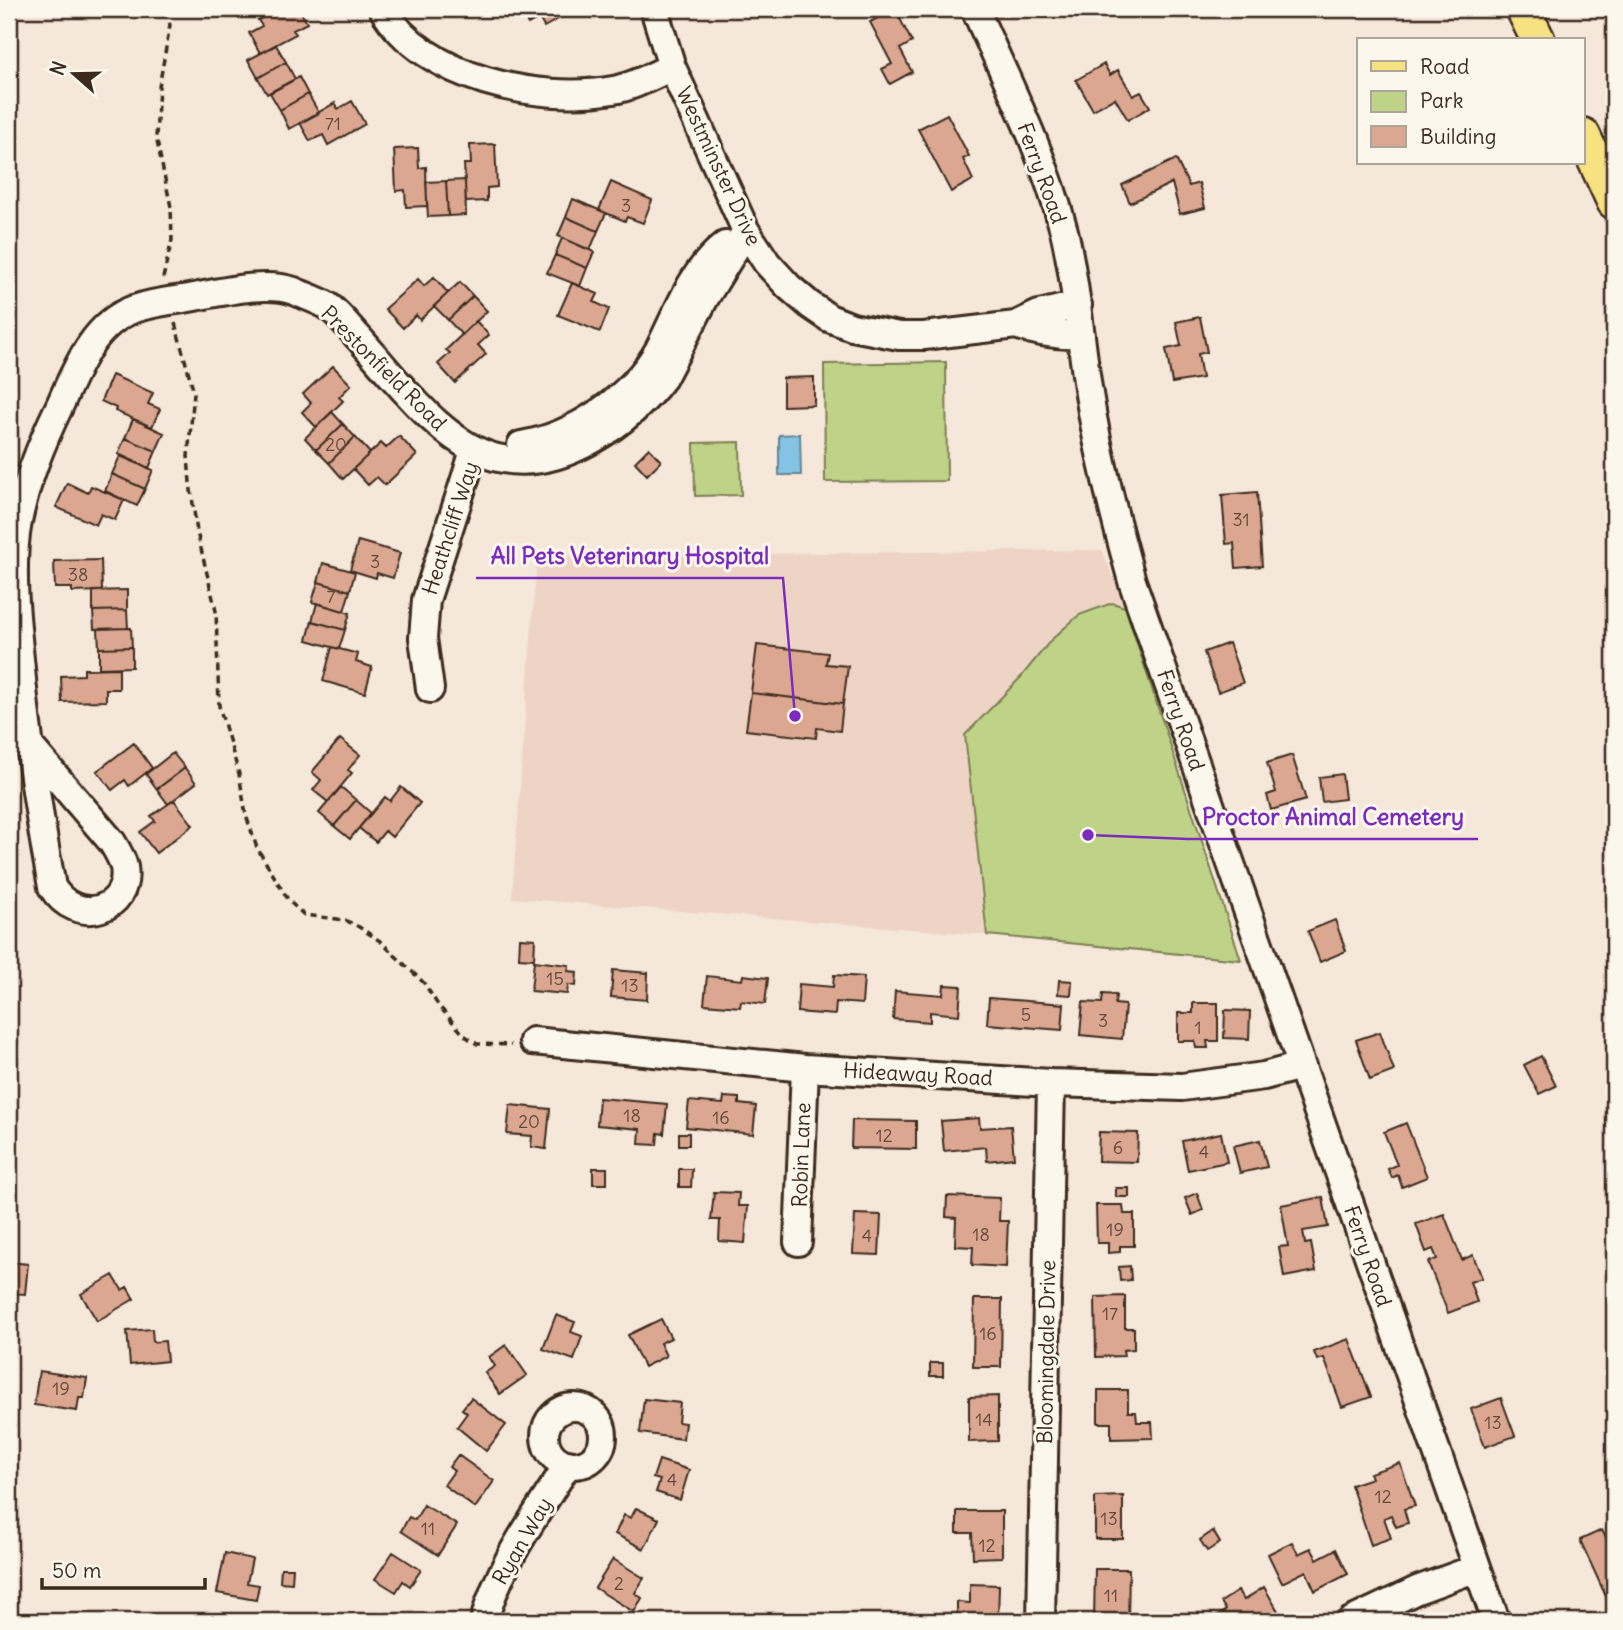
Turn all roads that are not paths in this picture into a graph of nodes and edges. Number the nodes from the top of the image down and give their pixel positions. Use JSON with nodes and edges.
{"nodes":[{"id":1,"x":383,"y":9,"type":"edge"},
{"id":2,"x":654,"y":9,"type":"edge"},
{"id":3,"x":975,"y":9,"type":"edge"},
{"id":4,"x":1523,"y":9,"type":"edge"},
{"id":5,"x":1537,"y":38,"type":"edge"},
{"id":6,"x":673,"y":67,"type":"junction"},
{"id":7,"x":1584,"y":137,"type":"edge"},
{"id":8,"x":1614,"y":202,"type":"edge"},
{"id":9,"x":746,"y":231,"type":"junction"},
{"id":10,"x":1078,"y":305,"type":"junction"},
{"id":11,"x":1016,"y":325,"type":"junction"},
{"id":12,"x":1081,"y":335,"type":"junction"},
{"id":13,"x":474,"y":451,"type":"junction"},
{"id":14,"x":430,"y":689,"type":"dead end"},
{"id":15,"x":28,"y":744,"type":"junction"},
{"id":16,"x":533,"y":1041,"type":"road end"},
{"id":17,"x":1301,"y":1066,"type":"junction"},
{"id":18,"x":805,"y":1068,"type":"junction"},
{"id":19,"x":1051,"y":1083,"type":"junction"},
{"id":20,"x":798,"y":1242,"type":"dead end"},
{"id":21,"x":568,"y":1464,"type":"dead end"},
{"id":22,"x":1477,"y":1568,"type":"junction"},
{"id":23,"x":484,"y":1621,"type":"edge"},
{"id":24,"x":1041,"y":1621,"type":"edge"},
{"id":25,"x":1351,"y":1621,"type":"edge"},
{"id":26,"x":1496,"y":1621,"type":"edge"}],
"edges":[{"from":1,"to":6,"type":"street"},
{"from":2,"to":6,"type":"street","name":"Westminster Drive"},
{"from":3,"to":10,"type":"street","name":"Ferry Road"},
{"from":4,"to":5,"type":"main road"},
{"from":6,"to":9,"type":"street","name":"Westminster Drive"},
{"from":7,"to":8,"type":"main road"},
{"from":9,"to":11,"type":"street","name":"Westminster Drive"},
{"from":9,"to":13,"type":"street","name":"Prestonfield Road"},
{"from":10,"to":11,"type":"street","name":"Westminster Drive"},
{"from":10,"to":12,"type":"street","name":"Ferry Road"},
{"from":11,"to":12,"type":"street","name":"Westminster Drive"},
{"from":12,"to":17,"type":"street","name":"Ferry Road"},
{"from":13,"to":14,"type":"street","name":"Heathcliff Way"},
{"from":13,"to":15,"type":"street","name":"Prestonfield Road"},
{"from":15,"to":15,"type":"street","name":"Prestonfield Road"},
{"from":16,"to":18,"type":"street","name":"Hideaway Road"},
{"from":17,"to":19,"type":"street","name":"Hideaway Road"},
{"from":17,"to":22,"type":"street","name":"Ferry Road"},
{"from":18,"to":19,"type":"street","name":"Hideaway Road"},
{"from":18,"to":20,"type":"street","name":"Robin Lane"},
{"from":19,"to":24,"type":"street","name":"Bloomingdale Drive"},
{"from":21,"to":23,"type":"street","name":"Ryan Way"},
{"from":22,"to":25,"type":"street"},
{"from":22,"to":26,"type":"street","name":"Ferry Road"}]}
